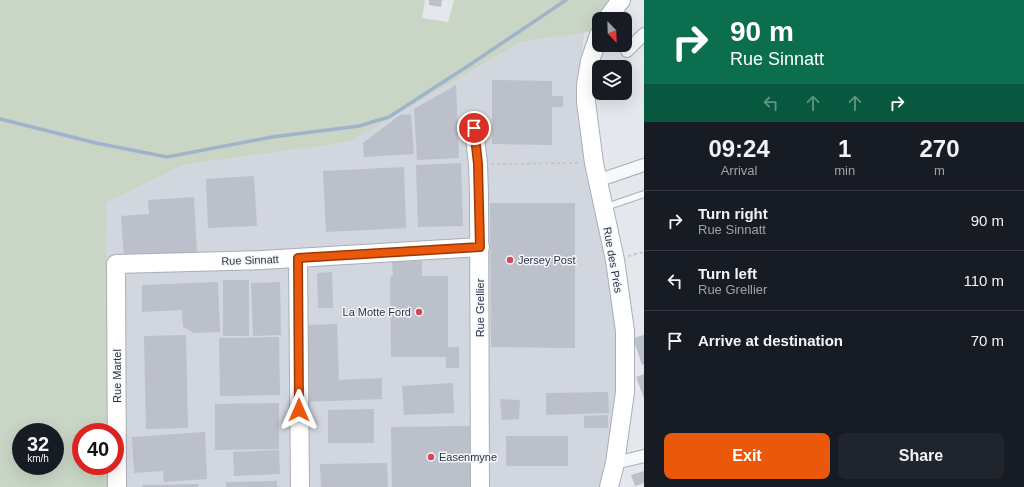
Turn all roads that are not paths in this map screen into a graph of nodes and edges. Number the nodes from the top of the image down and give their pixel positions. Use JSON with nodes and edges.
{"nodes":[{"id":1,"x":621,"y":0,"type":"edge"},
{"id":2,"x":612,"y":12,"type":"edge"},
{"id":3,"x":644,"y":34,"type":"edge"},
{"id":4,"x":632,"y":46,"type":"edge"},
{"id":5,"x":593,"y":52,"type":"edge"},
{"id":6,"x":474,"y":128,"type":"dead end"},
{"id":7,"x":644,"y":165,"type":"edge"},
{"id":8,"x":597,"y":181,"type":"junction"},
{"id":9,"x":644,"y":194,"type":"edge"},
{"id":10,"x":603,"y":208,"type":"junction"},
{"id":11,"x":480,"y":247,"type":"junction"},
{"id":12,"x":298,"y":258,"type":"junction"},
{"id":13,"x":116,"y":264,"type":"joint"},
{"id":14,"x":644,"y":456,"type":"edge"},
{"id":15,"x":615,"y":463,"type":"junction"},
{"id":16,"x":117,"y":487,"type":"edge"},
{"id":17,"x":300,"y":487,"type":"edge"},
{"id":18,"x":480,"y":487,"type":"edge"},
{"id":19,"x":609,"y":487,"type":"edge"}],
"edges":[{"from":1,"to":2,"type":"street"},
{"from":3,"to":4,"type":"street"},
{"from":5,"to":8,"type":"street","name":"Rue des Prés"},
{"from":6,"to":11,"type":"street","name":"Rue Grellier"},
{"from":7,"to":8,"type":"street"},
{"from":8,"to":10,"type":"street","name":"Rue des Prés"},
{"from":9,"to":10,"type":"lane"},
{"from":10,"to":15,"type":"street","name":"Rue des Prés"},
{"from":11,"to":12,"type":"street","name":"Rue Sinnatt"},
{"from":11,"to":18,"type":"street","name":"Rue Grellier"},
{"from":12,"to":13,"type":"street","name":"Rue Sinnatt"},
{"from":12,"to":17,"type":"street"},
{"from":13,"to":16,"type":"street","name":"Rue Martel"},
{"from":14,"to":15,"type":"street"},
{"from":15,"to":19,"type":"street","name":"Rue des Prés"}]}
